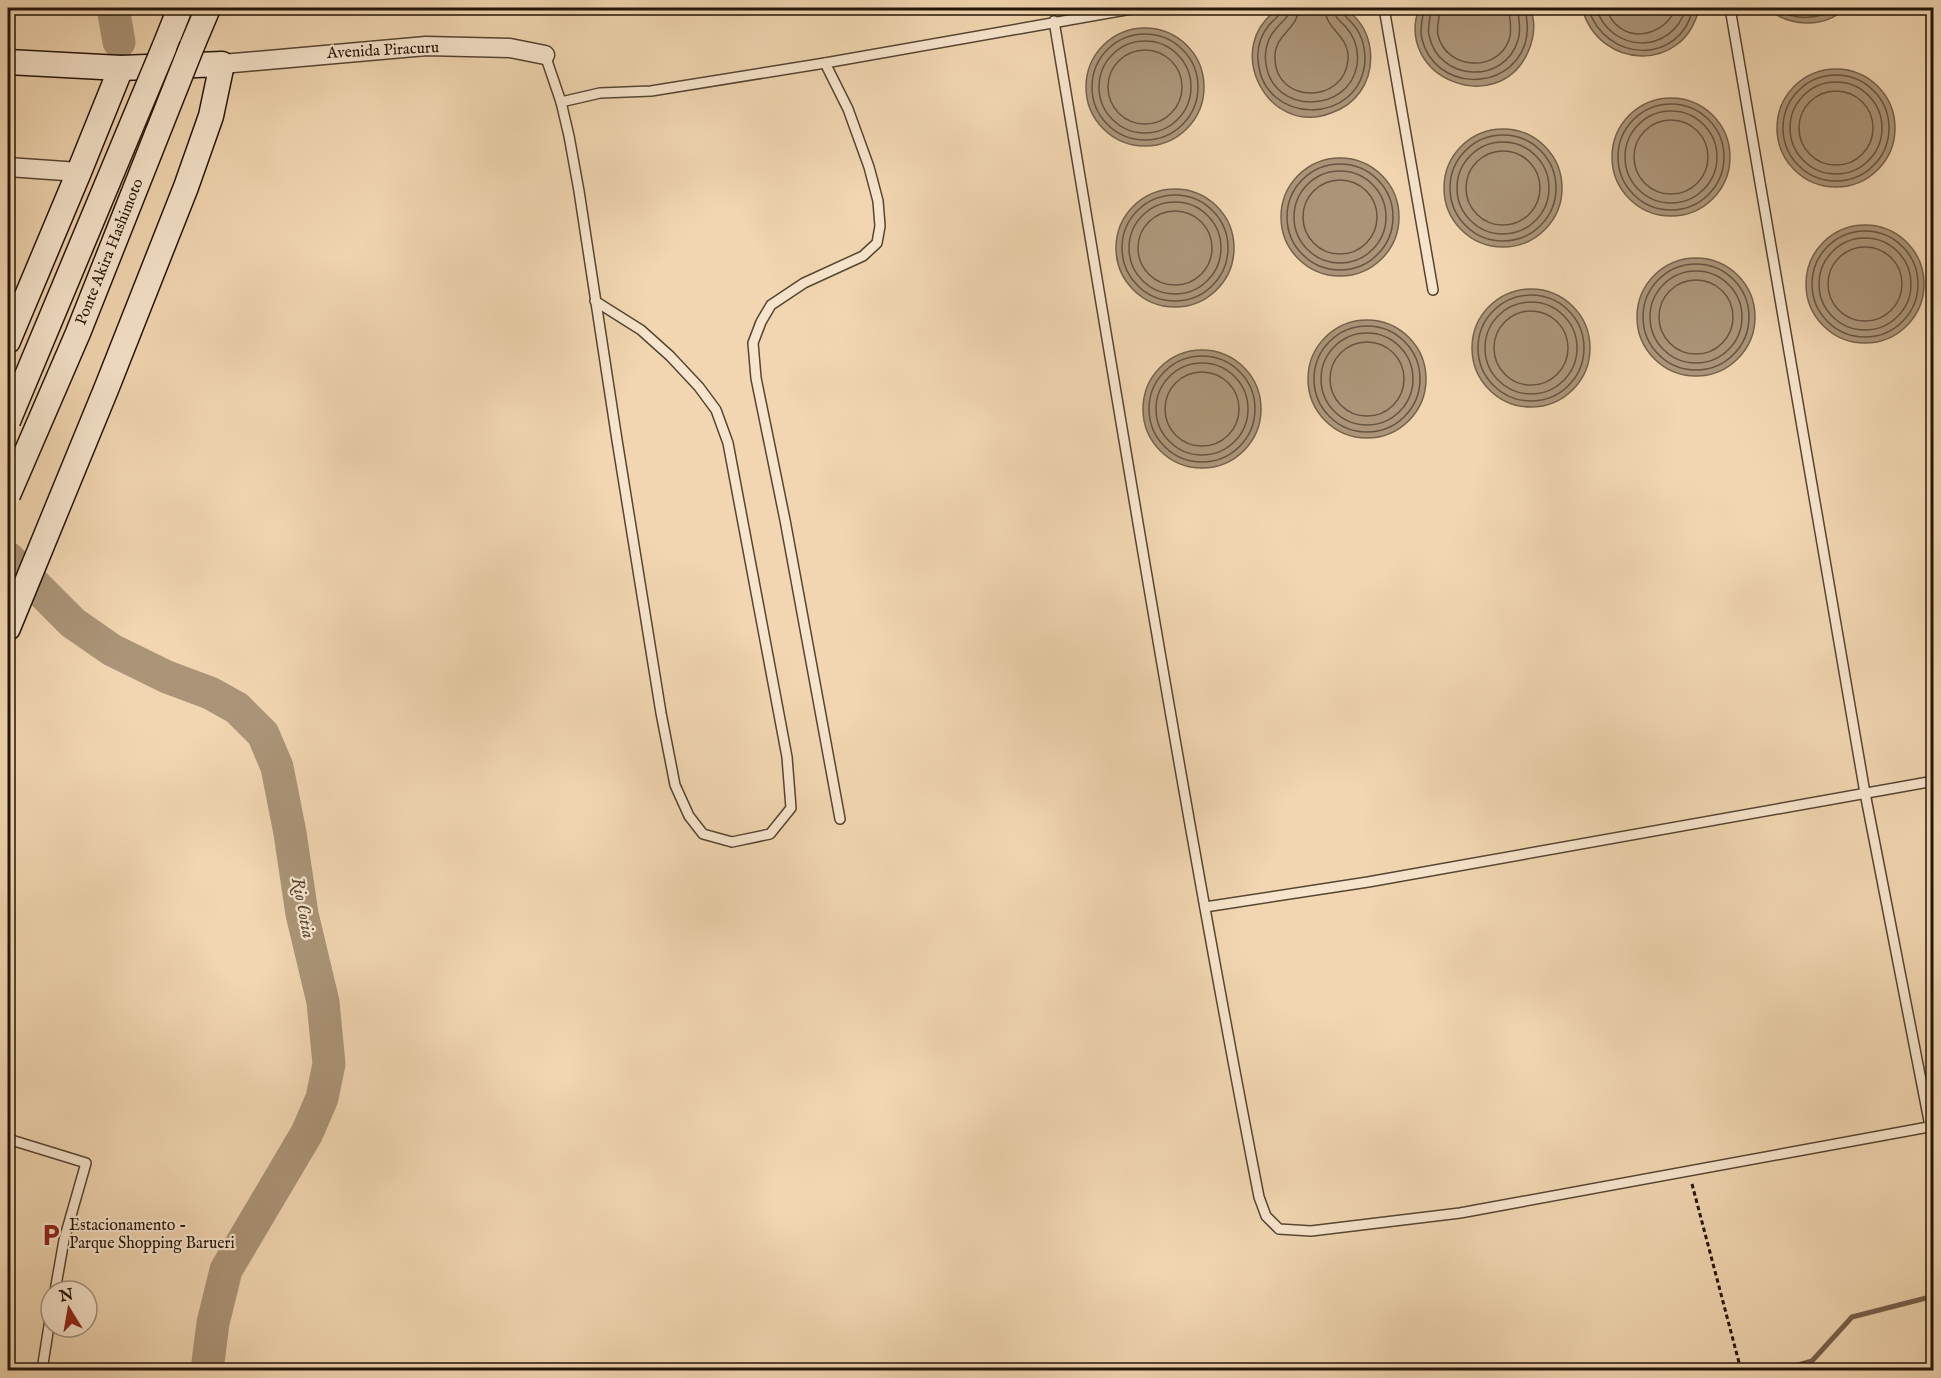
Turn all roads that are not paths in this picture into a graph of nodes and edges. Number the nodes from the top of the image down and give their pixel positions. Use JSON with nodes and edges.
{"nodes":[{"id":1,"x":180,"y":8,"type":"edge"},
{"id":2,"x":208,"y":8,"type":"edge"},
{"id":3,"x":1137,"y":8,"type":"edge"},
{"id":4,"x":1384,"y":8,"type":"edge"},
{"id":5,"x":1730,"y":8,"type":"edge"},
{"id":6,"x":1054,"y":21,"type":"junction"},
{"id":7,"x":545,"y":55,"type":"joint"},
{"id":8,"x":8,"y":62,"type":"edge"},
{"id":9,"x":825,"y":63,"type":"junction"},
{"id":10,"x":222,"y":64,"type":"junction"},
{"id":11,"x":70,"y":66,"type":"junction"},
{"id":12,"x":121,"y":68,"type":"junction"},
{"id":13,"x":561,"y":102,"type":"junction"},
{"id":14,"x":103,"y":114,"type":"junction"},
{"id":15,"x":8,"y":167,"type":"edge"},
{"id":16,"x":79,"y":171,"type":"junction"},
{"id":17,"x":1433,"y":290,"type":"dead end"},
{"id":18,"x":595,"y":302,"type":"junction"},
{"id":19,"x":8,"y":341,"type":"edge"},
{"id":20,"x":8,"y":421,"type":"edge"},
{"id":21,"x":8,"y":495,"type":"edge"},
{"id":22,"x":9,"y":626,"type":"edge"},
{"id":23,"x":1934,"y":781,"type":"edge"},
{"id":24,"x":1865,"y":793,"type":"junction"},
{"id":25,"x":840,"y":819,"type":"dead end"},
{"id":26,"x":1205,"y":907,"type":"junction"},
{"id":27,"x":1932,"y":1126,"type":"edge"},
{"id":28,"x":8,"y":1140,"type":"edge"},
{"id":29,"x":57,"y":1279,"type":"edge"},
{"id":30,"x":47,"y":1339,"type":"edge"},
{"id":31,"x":42,"y":1371,"type":"edge"}],
"edges":[{"from":1,"to":20,"type":"main road","name":"Ponte Akira Hashimoto","bridge":true},
{"from":2,"to":21,"type":"main road","name":"Ponte Akira Hashimoto","bridge":true},
{"from":3,"to":6,"type":"lane"},
{"from":4,"to":17,"type":"lane"},
{"from":5,"to":24,"type":"lane"},
{"from":6,"to":9,"type":"lane"},
{"from":6,"to":26,"type":"lane"},
{"from":7,"to":10,"type":"street","name":"Avenida Piracuru"},
{"from":7,"to":13,"type":"lane"},
{"from":8,"to":11,"type":"main road"},
{"from":9,"to":13,"type":"lane"},
{"from":9,"to":25,"type":"lane"},
{"from":10,"to":12,"type":"main road"},
{"from":10,"to":22,"type":"main road"},
{"from":11,"to":12,"type":"main road"},
{"from":11,"to":14,"type":"main road"},
{"from":12,"to":14,"type":"main road"},
{"from":13,"to":18,"type":"lane"},
{"from":14,"to":16,"type":"main road"},
{"from":15,"to":16,"type":"street"},
{"from":16,"to":19,"type":"main road"},
{"from":18,"to":18,"type":"lane"},
{"from":23,"to":24,"type":"lane"},
{"from":24,"to":26,"type":"lane"},
{"from":24,"to":27,"type":"lane"},
{"from":26,"to":27,"type":"lane"},
{"from":28,"to":29,"type":"lane"},
{"from":30,"to":31,"type":"lane"}]}
